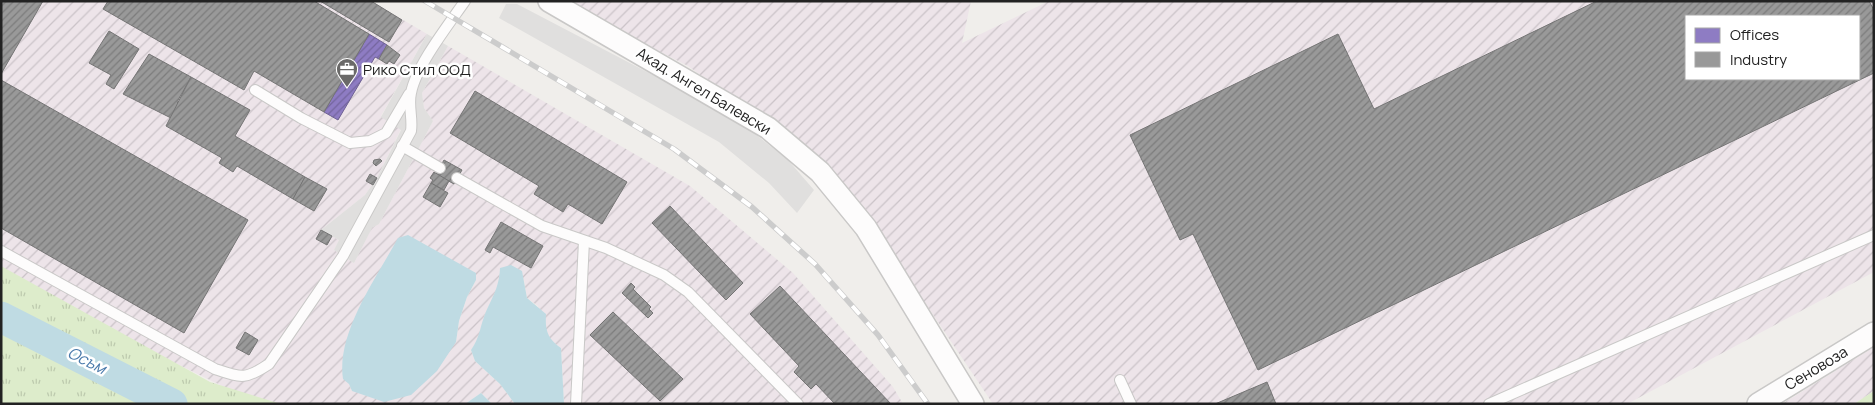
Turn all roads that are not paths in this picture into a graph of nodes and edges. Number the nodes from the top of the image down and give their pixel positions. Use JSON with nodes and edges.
{"nodes":[{"id":1,"x":465,"y":1,"type":"edge"},
{"id":2,"x":549,"y":1,"type":"edge"},
{"id":3,"x":255,"y":90,"type":"dead end"},
{"id":4,"x":411,"y":91,"type":"junction"},
{"id":5,"x":402,"y":146,"type":"junction"},
{"id":6,"x":440,"y":168,"type":"dead end"},
{"id":7,"x":457,"y":178,"type":"dead end"},
{"id":8,"x":1874,"y":234,"type":"edge"},
{"id":9,"x":584,"y":241,"type":"junction"},
{"id":10,"x":1,"y":251,"type":"edge"},
{"id":11,"x":1874,"y":333,"type":"edge"},
{"id":12,"x":1120,"y":380,"type":"dead end"},
{"id":13,"x":576,"y":404,"type":"edge"},
{"id":14,"x":798,"y":404,"type":"edge"},
{"id":15,"x":973,"y":404,"type":"edge"},
{"id":16,"x":1131,"y":404,"type":"edge"},
{"id":17,"x":1489,"y":404,"type":"edge"},
{"id":18,"x":1758,"y":404,"type":"edge"}],
"edges":[{"from":1,"to":4,"type":"lane"},
{"from":2,"to":15,"type":"street","name":"Акад. Ангел Балевски"},
{"from":3,"to":4,"type":"lane"},
{"from":4,"to":5,"type":"lane"},
{"from":5,"to":6,"type":"lane"},
{"from":5,"to":10,"type":"lane"},
{"from":7,"to":9,"type":"lane"},
{"from":8,"to":17,"type":"lane"},
{"from":9,"to":13,"type":"lane"},
{"from":9,"to":14,"type":"lane"},
{"from":11,"to":18,"type":"street","name":"Сеновоза"},
{"from":12,"to":16,"type":"lane"}]}
